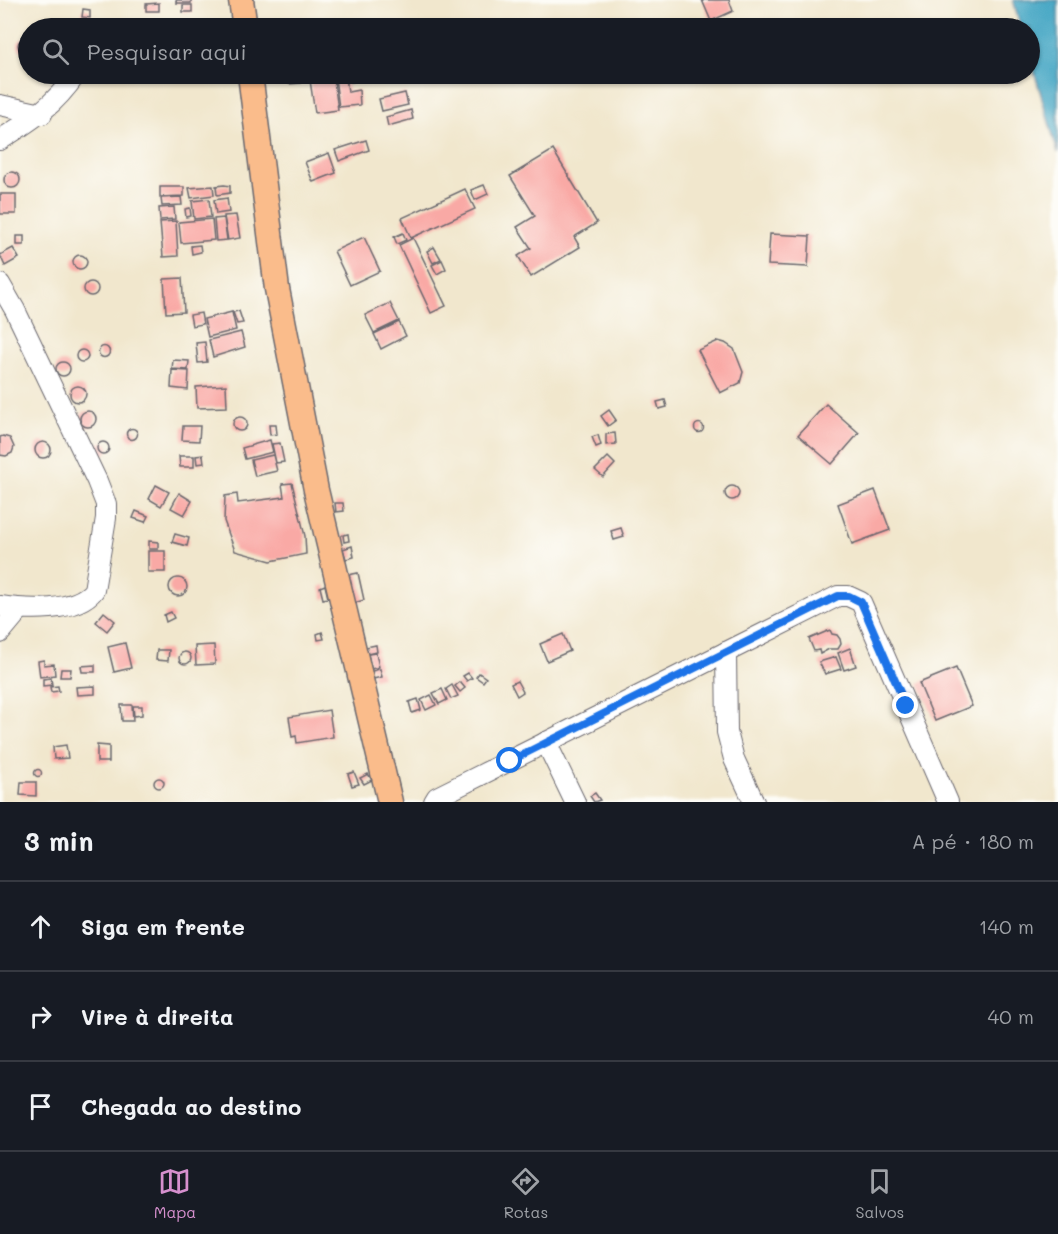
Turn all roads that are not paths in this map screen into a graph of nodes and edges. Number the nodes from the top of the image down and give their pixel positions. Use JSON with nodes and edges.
{"nodes":[{"id":1,"x":241,"y":0,"type":"edge"},
{"id":2,"x":244,"y":18,"type":"edge"},
{"id":3,"x":69,"y":84,"type":"edge"},
{"id":4,"x":251,"y":84,"type":"edge"},
{"id":5,"x":0,"y":105,"type":"edge"},
{"id":6,"x":42,"y":114,"type":"junction"},
{"id":7,"x":0,"y":140,"type":"edge"},
{"id":8,"x":0,"y":284,"type":"edge"},
{"id":9,"x":0,"y":606,"type":"edge"},
{"id":10,"x":20,"y":609,"type":"junction"},
{"id":11,"x":0,"y":633,"type":"edge"},
{"id":12,"x":726,"y":652,"type":"junction"},
{"id":13,"x":546,"y":742,"type":"junction"},
{"id":14,"x":390,"y":802,"type":"edge"},
{"id":15,"x":434,"y":802,"type":"edge"},
{"id":16,"x":575,"y":802,"type":"edge"},
{"id":17,"x":754,"y":802,"type":"edge"},
{"id":18,"x":948,"y":802,"type":"edge"}],
"edges":[{"from":1,"to":2,"type":"main road"},
{"from":3,"to":6,"type":"street"},
{"from":4,"to":14,"type":"main road"},
{"from":5,"to":6,"type":"street"},
{"from":6,"to":7,"type":"street"},
{"from":8,"to":10,"type":"street"},
{"from":9,"to":10,"type":"street"},
{"from":10,"to":11,"type":"street"},
{"from":12,"to":13,"type":"street"},
{"from":12,"to":17,"type":"street"},
{"from":12,"to":18,"type":"street"},
{"from":13,"to":15,"type":"street"},
{"from":13,"to":16,"type":"street"}]}
